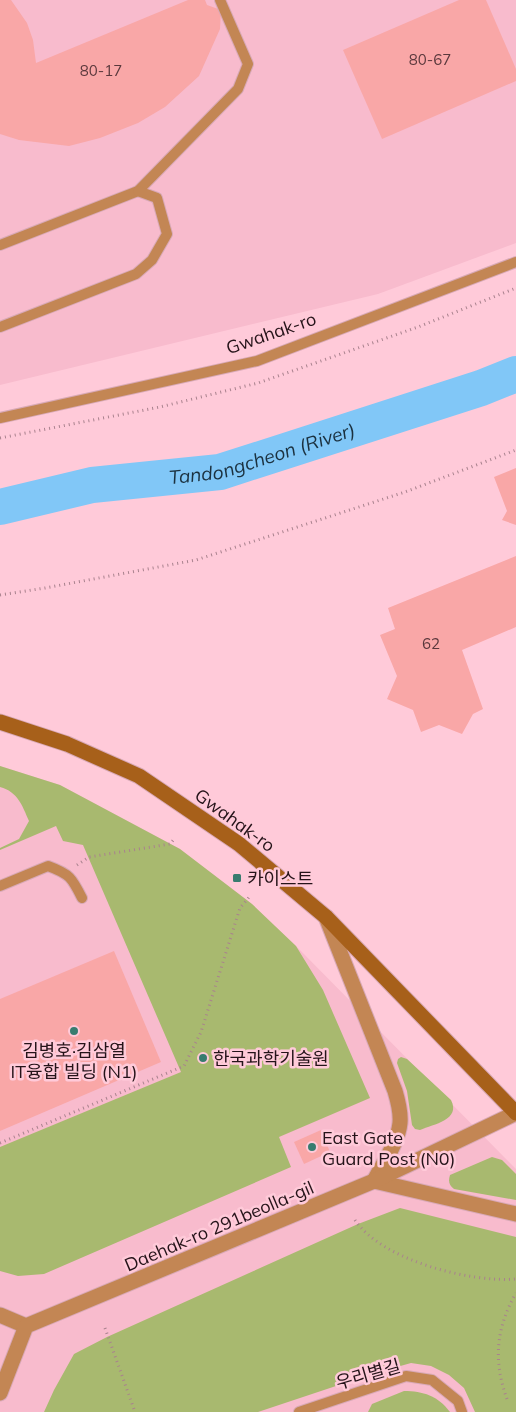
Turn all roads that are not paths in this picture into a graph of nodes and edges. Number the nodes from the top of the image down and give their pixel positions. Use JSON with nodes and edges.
{"nodes":[{"id":1,"x":220,"y":0,"type":"edge"},
{"id":2,"x":138,"y":191,"type":"junction"},
{"id":3,"x":0,"y":245,"type":"edge"},
{"id":4,"x":516,"y":262,"type":"edge"},
{"id":5,"x":0,"y":327,"type":"edge"},
{"id":6,"x":0,"y":418,"type":"edge"},
{"id":7,"x":0,"y":722,"type":"edge"},
{"id":8,"x":0,"y":886,"type":"edge"},
{"id":9,"x":82,"y":898,"type":"dead end"},
{"id":10,"x":326,"y":917,"type":"junction"},
{"id":11,"x":516,"y":1113,"type":"edge"},
{"id":12,"x":374,"y":1181,"type":"junction"},
{"id":13,"x":516,"y":1214,"type":"edge"},
{"id":14,"x":0,"y":1315,"type":"edge"},
{"id":15,"x":26,"y":1326,"type":"junction"},
{"id":16,"x":0,"y":1393,"type":"edge"},
{"id":17,"x":299,"y":1412,"type":"edge"},
{"id":18,"x":462,"y":1412,"type":"edge"}],
"edges":[{"from":1,"to":2,"type":"lane"},
{"from":2,"to":3,"type":"lane"},
{"from":2,"to":5,"type":"lane"},
{"from":4,"to":6,"type":"lane","name":"Gwahak-ro"},
{"from":7,"to":10,"type":"main road","name":"Gwahak-ro"},
{"from":8,"to":9,"type":"lane"},
{"from":10,"to":11,"type":"main road","name":"Gwahak-ro"},
{"from":10,"to":12,"type":"street"},
{"from":11,"to":12,"type":"street","name":"Daehak-ro 291beolla-gil"},
{"from":12,"to":13,"type":"street"},
{"from":12,"to":15,"type":"street","name":"Daehak-ro 291beolla-gil"},
{"from":14,"to":15,"type":"street"},
{"from":15,"to":16,"type":"street"},
{"from":17,"to":18,"type":"lane","name":"우리별길"}]}
